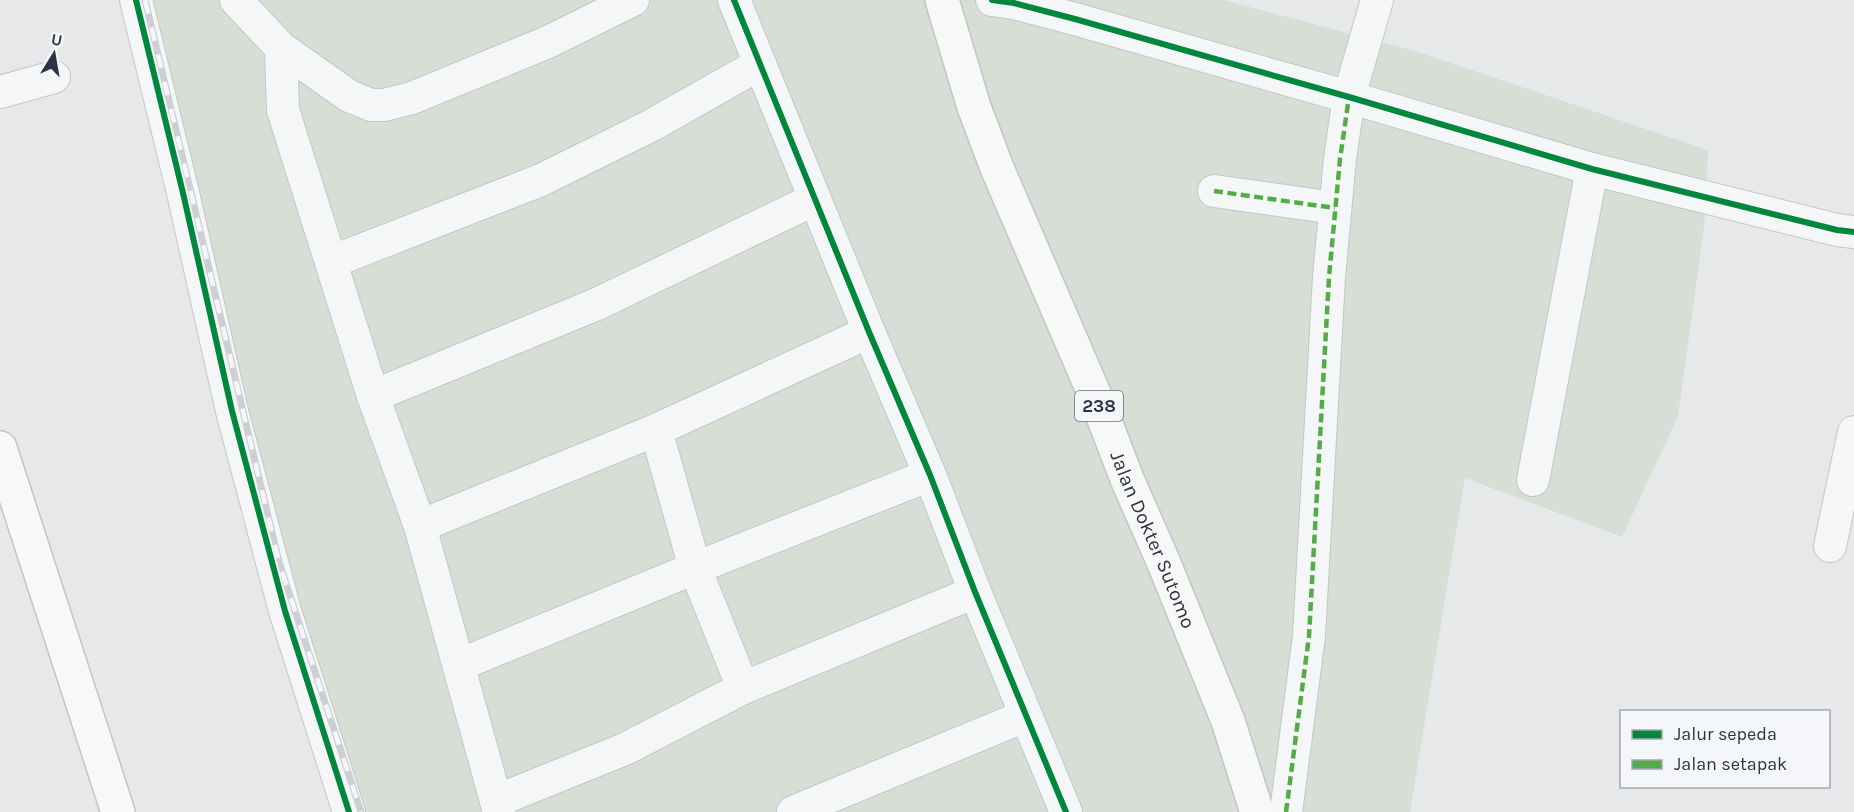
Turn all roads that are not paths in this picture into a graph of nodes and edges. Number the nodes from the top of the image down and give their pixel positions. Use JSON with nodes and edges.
{"nodes":[{"id":1,"x":136,"y":0,"type":"edge"},
{"id":2,"x":236,"y":0,"type":"edge"},
{"id":3,"x":633,"y":0,"type":"edge"},
{"id":4,"x":734,"y":0,"type":"edge"},
{"id":5,"x":942,"y":0,"type":"edge"},
{"id":6,"x":992,"y":0,"type":"edge"},
{"id":7,"x":1377,"y":0,"type":"edge"},
{"id":8,"x":1078,"y":10,"type":"edge"},
{"id":9,"x":281,"y":48,"type":"junction"},
{"id":10,"x":760,"y":64,"type":"junction"},
{"id":11,"x":54,"y":77,"type":"dead end"},
{"id":12,"x":0,"y":92,"type":"edge"},
{"id":13,"x":1349,"y":97,"type":"junction"},
{"id":14,"x":1592,"y":169,"type":"junction"},
{"id":15,"x":1214,"y":191,"type":"dead end"},
{"id":16,"x":815,"y":199,"type":"junction"},
{"id":17,"x":1335,"y":208,"type":"junction"},
{"id":18,"x":1854,"y":232,"type":"edge"},
{"id":19,"x":331,"y":262,"type":"junction"},
{"id":20,"x":869,"y":332,"type":"junction"},
{"id":21,"x":373,"y":396,"type":"junction"},
{"id":22,"x":656,"y":430,"type":"junction"},
{"id":23,"x":1854,"y":432,"type":"edge"},
{"id":24,"x":0,"y":448,"type":"edge"},
{"id":25,"x":930,"y":475,"type":"junction"},
{"id":26,"x":1533,"y":480,"type":"dead end"},
{"id":27,"x":420,"y":525,"type":"junction"},
{"id":28,"x":1830,"y":546,"type":"dead end"},
{"id":29,"x":695,"y":568,"type":"junction"},
{"id":30,"x":975,"y":592,"type":"junction"},
{"id":31,"x":459,"y":665,"type":"junction"},
{"id":32,"x":743,"y":688,"type":"junction"},
{"id":33,"x":1025,"y":716,"type":"junction"},
{"id":34,"x":497,"y":807,"type":"edge"},
{"id":35,"x":118,"y":812,"type":"edge"},
{"id":36,"x":349,"y":812,"type":"edge"},
{"id":37,"x":793,"y":812,"type":"edge"},
{"id":38,"x":1066,"y":812,"type":"edge"},
{"id":39,"x":1257,"y":812,"type":"edge"},
{"id":40,"x":1286,"y":812,"type":"edge"}],
"edges":[{"from":1,"to":36,"type":"street"},
{"from":2,"to":9,"type":"street"},
{"from":3,"to":9,"type":"street"},
{"from":4,"to":10,"type":"street"},
{"from":5,"to":39,"type":"main road","name":"Jalan Dokter Sutomo","number":"238"},
{"from":6,"to":8,"type":"street"},
{"from":7,"to":13,"type":"street"},
{"from":8,"to":13,"type":"street"},
{"from":9,"to":19,"type":"street"},
{"from":10,"to":16,"type":"street"},
{"from":10,"to":19,"type":"street"},
{"from":11,"to":12,"type":"street"},
{"from":13,"to":14,"type":"street"},
{"from":13,"to":17,"type":"street"},
{"from":14,"to":18,"type":"street"},
{"from":14,"to":26,"type":"street"},
{"from":15,"to":17,"type":"street"},
{"from":16,"to":20,"type":"street"},
{"from":16,"to":21,"type":"street"},
{"from":17,"to":40,"type":"street"},
{"from":19,"to":21,"type":"street"},
{"from":20,"to":22,"type":"street"},
{"from":20,"to":25,"type":"street"},
{"from":21,"to":27,"type":"street"},
{"from":22,"to":27,"type":"street"},
{"from":22,"to":29,"type":"street"},
{"from":23,"to":28,"type":"street"},
{"from":24,"to":35,"type":"main road"},
{"from":25,"to":29,"type":"street"},
{"from":25,"to":30,"type":"street"},
{"from":27,"to":31,"type":"street"},
{"from":29,"to":31,"type":"street"},
{"from":29,"to":32,"type":"street"},
{"from":30,"to":32,"type":"street"},
{"from":30,"to":33,"type":"street"},
{"from":31,"to":34,"type":"street"},
{"from":32,"to":34,"type":"street"},
{"from":33,"to":37,"type":"street"},
{"from":33,"to":38,"type":"street"}]}
